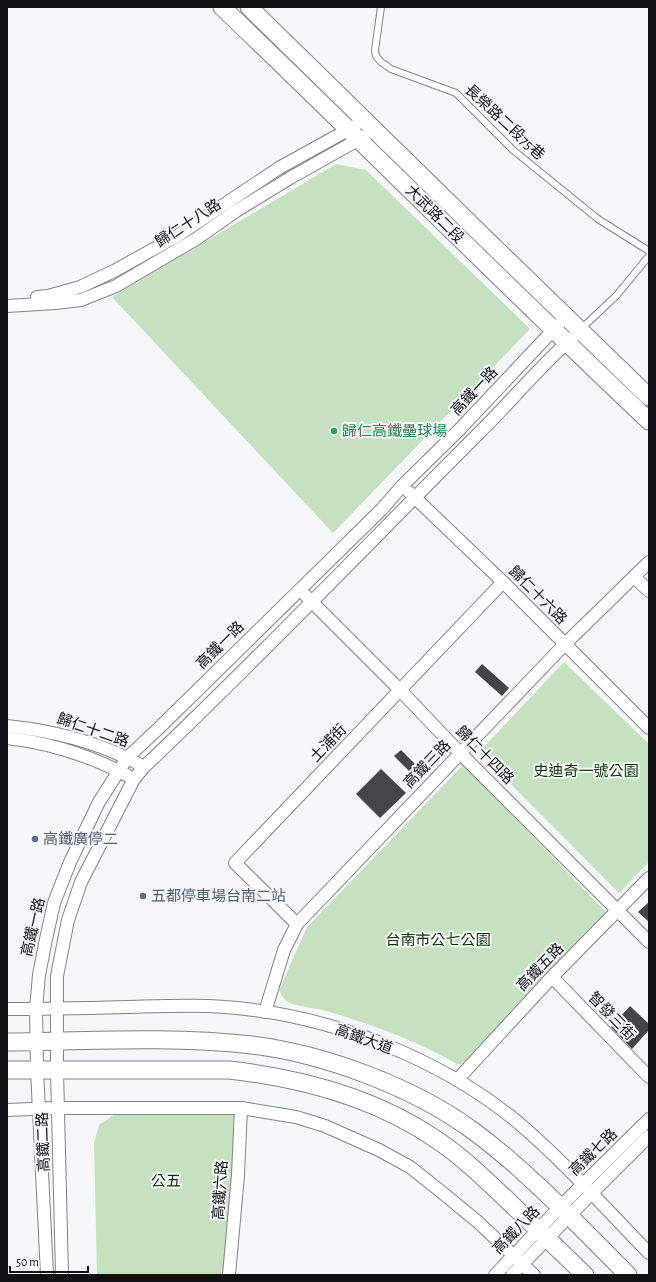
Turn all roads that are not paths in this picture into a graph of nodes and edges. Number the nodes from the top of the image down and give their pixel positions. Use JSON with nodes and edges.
{"nodes":[{"id":1,"x":222,"y":7,"type":"edge"},
{"id":2,"x":249,"y":7,"type":"edge"},
{"id":3,"x":381,"y":7,"type":"edge"},
{"id":4,"x":370,"y":125,"type":"junction"},
{"id":5,"x":353,"y":134,"type":"junction"},
{"id":6,"x":649,"y":251,"type":"edge"},
{"id":7,"x":649,"y":256,"type":"edge"},
{"id":8,"x":7,"y":298,"type":"edge"},
{"id":9,"x":7,"y":306,"type":"edge"},
{"id":10,"x":566,"y":317,"type":"junction"},
{"id":11,"x":553,"y":330,"type":"junction"},
{"id":12,"x":580,"y":330,"type":"junction"},
{"id":13,"x":566,"y":343,"type":"junction"},
{"id":14,"x":649,"y":397,"type":"edge"},
{"id":15,"x":649,"y":421,"type":"edge"},
{"id":16,"x":402,"y":486,"type":"junction"},
{"id":17,"x":414,"y":497,"type":"junction"},
{"id":18,"x":649,"y":562,"type":"edge"},
{"id":19,"x":634,"y":577,"type":"junction"},
{"id":20,"x":504,"y":582,"type":"junction"},
{"id":21,"x":300,"y":589,"type":"junction"},
{"id":22,"x":649,"y":591,"type":"edge"},
{"id":23,"x":312,"y":602,"type":"junction"},
{"id":24,"x":565,"y":644,"type":"junction"},
{"id":25,"x":400,"y":690,"type":"junction"},
{"id":26,"x":7,"y":726,"type":"edge"},
{"id":27,"x":649,"y":728,"type":"edge"},
{"id":28,"x":7,"y":738,"type":"edge"},
{"id":29,"x":460,"y":753,"type":"junction"},
{"id":30,"x":127,"y":758,"type":"junction"},
{"id":31,"x":144,"y":767,"type":"junction"},
{"id":32,"x":119,"y":771,"type":"junction"},
{"id":33,"x":134,"y":779,"type":"junction"},
{"id":34,"x":649,"y":878,"type":"edge"},
{"id":35,"x":618,"y":910,"type":"junction"},
{"id":36,"x":297,"y":924,"type":"junction"},
{"id":37,"x":649,"y":942,"type":"edge"},
{"id":38,"x":552,"y":977,"type":"junction"},
{"id":39,"x":36,"y":1009,"type":"junction"},
{"id":40,"x":56,"y":1009,"type":"junction"},
{"id":41,"x":7,"y":1010,"type":"edge"},
{"id":42,"x":265,"y":1012,"type":"junction"},
{"id":43,"x":36,"y":1041,"type":"junction"},
{"id":44,"x":56,"y":1041,"type":"junction"},
{"id":45,"x":7,"y":1042,"type":"edge"},
{"id":46,"x":7,"y":1070,"type":"edge"},
{"id":47,"x":37,"y":1070,"type":"junction"},
{"id":48,"x":57,"y":1070,"type":"junction"},
{"id":49,"x":649,"y":1077,"type":"edge"},
{"id":50,"x":457,"y":1080,"type":"junction"},
{"id":51,"x":39,"y":1108,"type":"junction"},
{"id":52,"x":58,"y":1108,"type":"junction"},
{"id":53,"x":240,"y":1108,"type":"junction"},
{"id":54,"x":7,"y":1110,"type":"edge"},
{"id":55,"x":649,"y":1119,"type":"edge"},
{"id":56,"x":649,"y":1136,"type":"edge"},
{"id":57,"x":582,"y":1184,"type":"junction"},
{"id":58,"x":591,"y":1194,"type":"junction"},
{"id":59,"x":564,"y":1212,"type":"junction"},
{"id":60,"x":543,"y":1234,"type":"junction"},
{"id":61,"x":649,"y":1253,"type":"edge"},
{"id":62,"x":513,"y":1256,"type":"junction"},
{"id":63,"x":523,"y":1264,"type":"junction"},
{"id":64,"x":47,"y":1275,"type":"edge"},
{"id":65,"x":62,"y":1275,"type":"edge"},
{"id":66,"x":229,"y":1275,"type":"edge"},
{"id":67,"x":495,"y":1275,"type":"edge"},
{"id":68,"x":512,"y":1275,"type":"edge"},
{"id":69,"x":534,"y":1275,"type":"edge"},
{"id":70,"x":585,"y":1275,"type":"edge"},
{"id":71,"x":628,"y":1275,"type":"edge"}],
"edges":[{"from":1,"to":5,"type":"street","name":"大武路二段"},
{"from":2,"to":4,"type":"street","name":"大武路二段"},
{"from":3,"to":6,"type":"lane","name":"長榮路二段75巷"},
{"from":4,"to":5,"type":"street","name":"歸仁十八路"},
{"from":4,"to":10,"type":"street","name":"大武路二段"},
{"from":5,"to":8,"type":"street","name":"歸仁十八路"},
{"from":5,"to":9,"type":"street","name":"歸仁十八路"},
{"from":5,"to":11,"type":"street","name":"大武路二段"},
{"from":7,"to":12,"type":"lane"},
{"from":10,"to":11,"type":"street","name":"高鐵一路"},
{"from":10,"to":12,"type":"street","name":"大武路二段"},
{"from":11,"to":13,"type":"street","name":"大武路二段"},
{"from":11,"to":16,"type":"street","name":"高鐵一路"},
{"from":12,"to":13,"type":"street"},
{"from":12,"to":14,"type":"street","name":"大武路二段"},
{"from":13,"to":15,"type":"street","name":"大武路二段"},
{"from":13,"to":17,"type":"street"},
{"from":16,"to":17,"type":"street","name":"歸仁十六路"},
{"from":16,"to":21,"type":"street","name":"高鐵一路"},
{"from":17,"to":20,"type":"street","name":"歸仁十六路"},
{"from":17,"to":23,"type":"street"},
{"from":18,"to":19,"type":"street","name":"高鐵三路"},
{"from":19,"to":22,"type":"street"},
{"from":19,"to":24,"type":"street","name":"高鐵三路"},
{"from":20,"to":24,"type":"street","name":"歸仁十六路"},
{"from":20,"to":25,"type":"street","name":"土浦街"},
{"from":21,"to":23,"type":"street","name":"歸仁十四路"},
{"from":21,"to":30,"type":"street","name":"高鐵一路"},
{"from":23,"to":25,"type":"street","name":"歸仁十四路"},
{"from":23,"to":31,"type":"street"},
{"from":24,"to":27,"type":"street","name":"歸仁十六路"},
{"from":24,"to":29,"type":"street","name":"高鐵三路"},
{"from":25,"to":29,"type":"street","name":"歸仁十四路"},
{"from":25,"to":36,"type":"street","name":"土浦街"},
{"from":26,"to":30,"type":"street","name":"歸仁十二路"},
{"from":28,"to":32,"type":"street","name":"歸仁十二路"},
{"from":29,"to":35,"type":"street","name":"歸仁十四路"},
{"from":29,"to":36,"type":"street","name":"高鐵三路"},
{"from":30,"to":31,"type":"street","name":"歸仁十二路"},
{"from":30,"to":32,"type":"street","name":"高鐵一路"},
{"from":31,"to":33,"type":"street"},
{"from":32,"to":33,"type":"street","name":"歸仁十二路"},
{"from":32,"to":39,"type":"street","name":"高鐵一路"},
{"from":33,"to":40,"type":"street"},
{"from":34,"to":35,"type":"street","name":"高鐵五路"},
{"from":35,"to":37,"type":"street","name":"歸仁十四路"},
{"from":35,"to":38,"type":"street","name":"高鐵五路"},
{"from":36,"to":42,"type":"street","name":"高鐵三路"},
{"from":38,"to":49,"type":"street","name":"智發三街"},
{"from":38,"to":50,"type":"street","name":"高鐵五路"},
{"from":39,"to":40,"type":"street","name":"高鐵大道"},
{"from":39,"to":41,"type":"street","name":"高鐵大道"},
{"from":39,"to":43,"type":"street","name":"高鐵一路"},
{"from":40,"to":42,"type":"street","name":"高鐵大道"},
{"from":40,"to":44,"type":"street","name":"高鐵二路"},
{"from":42,"to":50,"type":"street","name":"高鐵大道"},
{"from":43,"to":44,"type":"street"},
{"from":43,"to":45,"type":"street"},
{"from":43,"to":47,"type":"street","name":"高鐵一路"},
{"from":44,"to":48,"type":"street","name":"高鐵二路"},
{"from":44,"to":59,"type":"street"},
{"from":46,"to":47,"type":"street"},
{"from":47,"to":48,"type":"street"},
{"from":47,"to":51,"type":"street","name":"高鐵二路"},
{"from":48,"to":52,"type":"street","name":"高鐵二路"},
{"from":48,"to":60,"type":"street"},
{"from":50,"to":57,"type":"street","name":"高鐵大道"},
{"from":51,"to":52,"type":"street"},
{"from":51,"to":54,"type":"street"},
{"from":51,"to":64,"type":"street","name":"高鐵二路"},
{"from":52,"to":53,"type":"street"},
{"from":52,"to":65,"type":"street","name":"高鐵二路"},
{"from":53,"to":62,"type":"street"},
{"from":53,"to":66,"type":"street","name":"高鐵六路"},
{"from":55,"to":57,"type":"street","name":"高鐵七路"},
{"from":56,"to":58,"type":"street","name":"高鐵七路"},
{"from":57,"to":58,"type":"street","name":"高鐵大道"},
{"from":57,"to":59,"type":"street","name":"高鐵七路"},
{"from":58,"to":59,"type":"street","name":"高鐵七路"},
{"from":58,"to":61,"type":"street","name":"高鐵大道"},
{"from":59,"to":60,"type":"street","name":"高鐵八路"},
{"from":59,"to":71,"type":"street"},
{"from":60,"to":62,"type":"street","name":"高鐵八路"},
{"from":60,"to":63,"type":"street","name":"高鐵八路"},
{"from":60,"to":70,"type":"street"},
{"from":62,"to":63,"type":"street"},
{"from":62,"to":67,"type":"street","name":"高鐵八路"},
{"from":63,"to":68,"type":"street","name":"高鐵八路"},
{"from":63,"to":69,"type":"street"}]}
